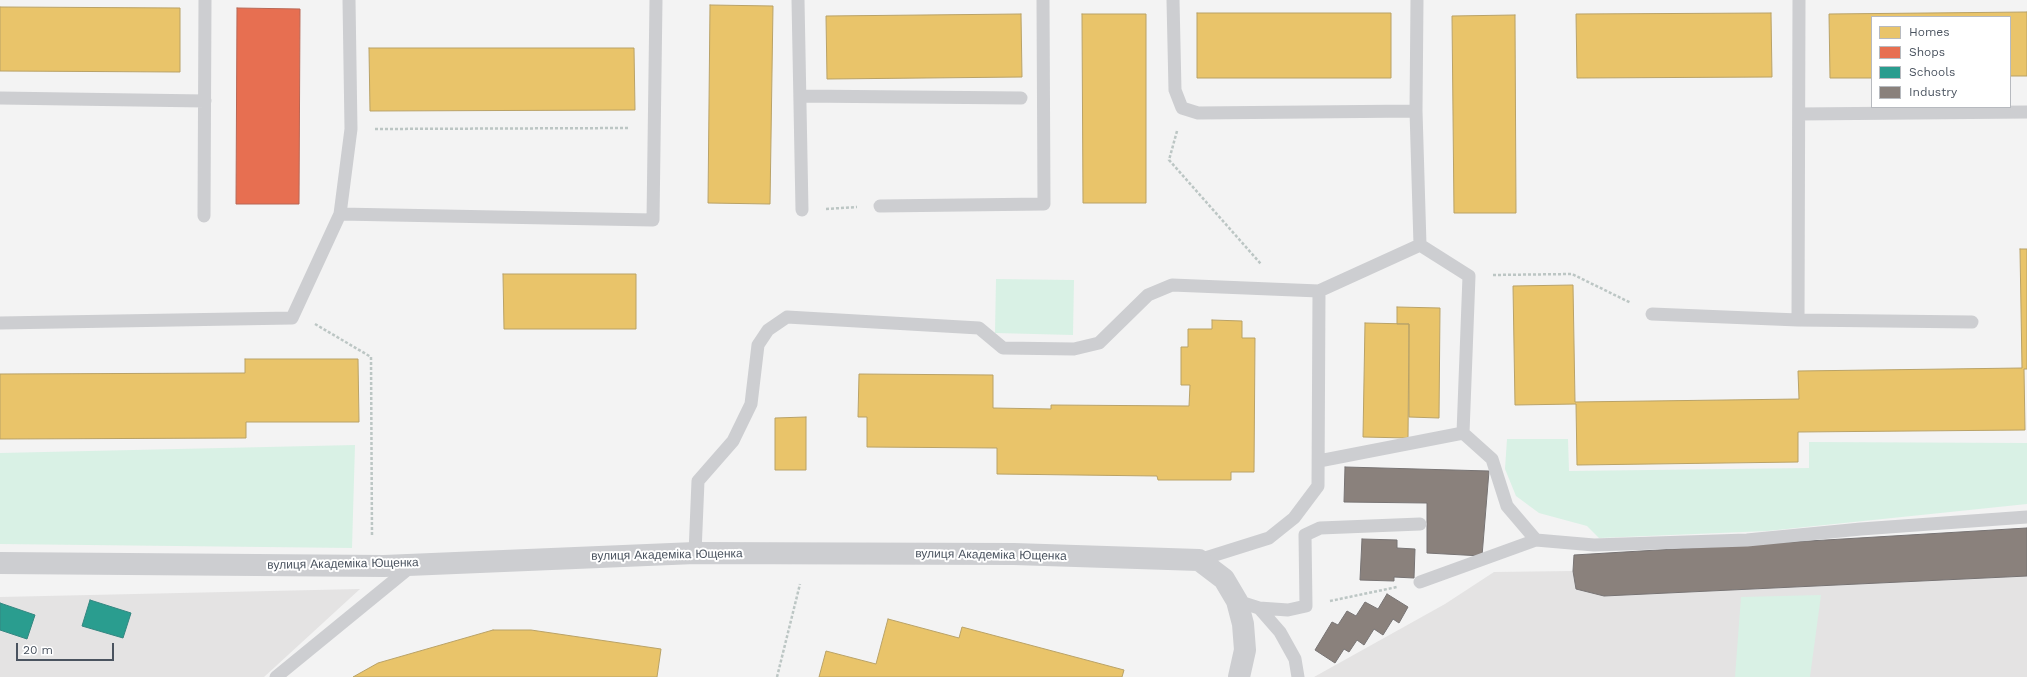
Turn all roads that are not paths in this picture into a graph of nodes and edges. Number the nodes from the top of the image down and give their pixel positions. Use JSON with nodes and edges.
{"nodes":[{"id":1,"x":206,"y":0,"type":"edge"},
{"id":2,"x":349,"y":0,"type":"edge"},
{"id":3,"x":656,"y":0,"type":"edge"},
{"id":4,"x":798,"y":0,"type":"edge"},
{"id":5,"x":1043,"y":0,"type":"edge"},
{"id":6,"x":1173,"y":0,"type":"edge"},
{"id":7,"x":1418,"y":0,"type":"edge"},
{"id":8,"x":1799,"y":0,"type":"edge"},
{"id":9,"x":800,"y":96,"type":"junction"},
{"id":10,"x":0,"y":98,"type":"edge"},
{"id":11,"x":1022,"y":98,"type":"dead end"},
{"id":12,"x":205,"y":101,"type":"junction"},
{"id":13,"x":1416,"y":112,"type":"junction"},
{"id":14,"x":2027,"y":112,"type":"edge"},
{"id":15,"x":1799,"y":114,"type":"junction"},
{"id":16,"x":880,"y":206,"type":"road end"},
{"id":17,"x":802,"y":210,"type":"road end"},
{"id":18,"x":340,"y":214,"type":"junction"},
{"id":19,"x":204,"y":216,"type":"dead end"},
{"id":20,"x":1420,"y":245,"type":"junction"},
{"id":21,"x":1319,"y":291,"type":"junction"},
{"id":22,"x":1652,"y":314,"type":"road end"},
{"id":23,"x":1798,"y":320,"type":"junction"},
{"id":24,"x":1972,"y":322,"type":"dead end"},
{"id":25,"x":0,"y":323,"type":"edge"},
{"id":26,"x":1463,"y":433,"type":"junction"},
{"id":27,"x":1319,"y":461,"type":"junction"},
{"id":28,"x":2027,"y":517,"type":"edge"},
{"id":29,"x":1420,"y":524,"type":"dead end"},
{"id":30,"x":1536,"y":540,"type":"junction"},
{"id":31,"x":695,"y":553,"type":"junction"},
{"id":32,"x":1198,"y":560,"type":"junction"},
{"id":33,"x":0,"y":563,"type":"edge"},
{"id":34,"x":414,"y":564,"type":"junction"},
{"id":35,"x":1420,"y":582,"type":"road end"},
{"id":36,"x":1237,"y":601,"type":"junction"},
{"id":37,"x":1260,"y":608,"type":"junction"},
{"id":38,"x":276,"y":677,"type":"edge"},
{"id":39,"x":1239,"y":677,"type":"edge"},
{"id":40,"x":1298,"y":677,"type":"edge"}],
"edges":[{"from":1,"to":12,"type":"lane"},
{"from":2,"to":18,"type":"lane"},
{"from":3,"to":18,"type":"lane"},
{"from":4,"to":9,"type":"lane"},
{"from":5,"to":16,"type":"lane"},
{"from":6,"to":13,"type":"lane"},
{"from":7,"to":13,"type":"lane"},
{"from":8,"to":15,"type":"lane"},
{"from":9,"to":11,"type":"lane"},
{"from":9,"to":17,"type":"lane"},
{"from":10,"to":12,"type":"lane"},
{"from":12,"to":19,"type":"lane"},
{"from":13,"to":20,"type":"lane"},
{"from":14,"to":15,"type":"lane"},
{"from":15,"to":23,"type":"lane"},
{"from":18,"to":25,"type":"lane"},
{"from":20,"to":21,"type":"lane"},
{"from":20,"to":26,"type":"lane"},
{"from":21,"to":27,"type":"lane"},
{"from":21,"to":31,"type":"lane"},
{"from":22,"to":23,"type":"lane"},
{"from":23,"to":24,"type":"lane"},
{"from":26,"to":27,"type":"lane"},
{"from":26,"to":30,"type":"lane"},
{"from":27,"to":32,"type":"lane"},
{"from":28,"to":30,"type":"lane"},
{"from":29,"to":37,"type":"lane"},
{"from":30,"to":35,"type":"lane"},
{"from":31,"to":32,"type":"street","name":"вулиця Академіка Ющенка"},
{"from":31,"to":34,"type":"street","name":"вулиця Академіка Ющенка"},
{"from":32,"to":36,"type":"street"},
{"from":33,"to":34,"type":"street","name":"вулиця Академіка Ющенка"},
{"from":34,"to":38,"type":"lane"},
{"from":36,"to":37,"type":"lane"},
{"from":36,"to":39,"type":"street"},
{"from":37,"to":40,"type":"lane"}]}
